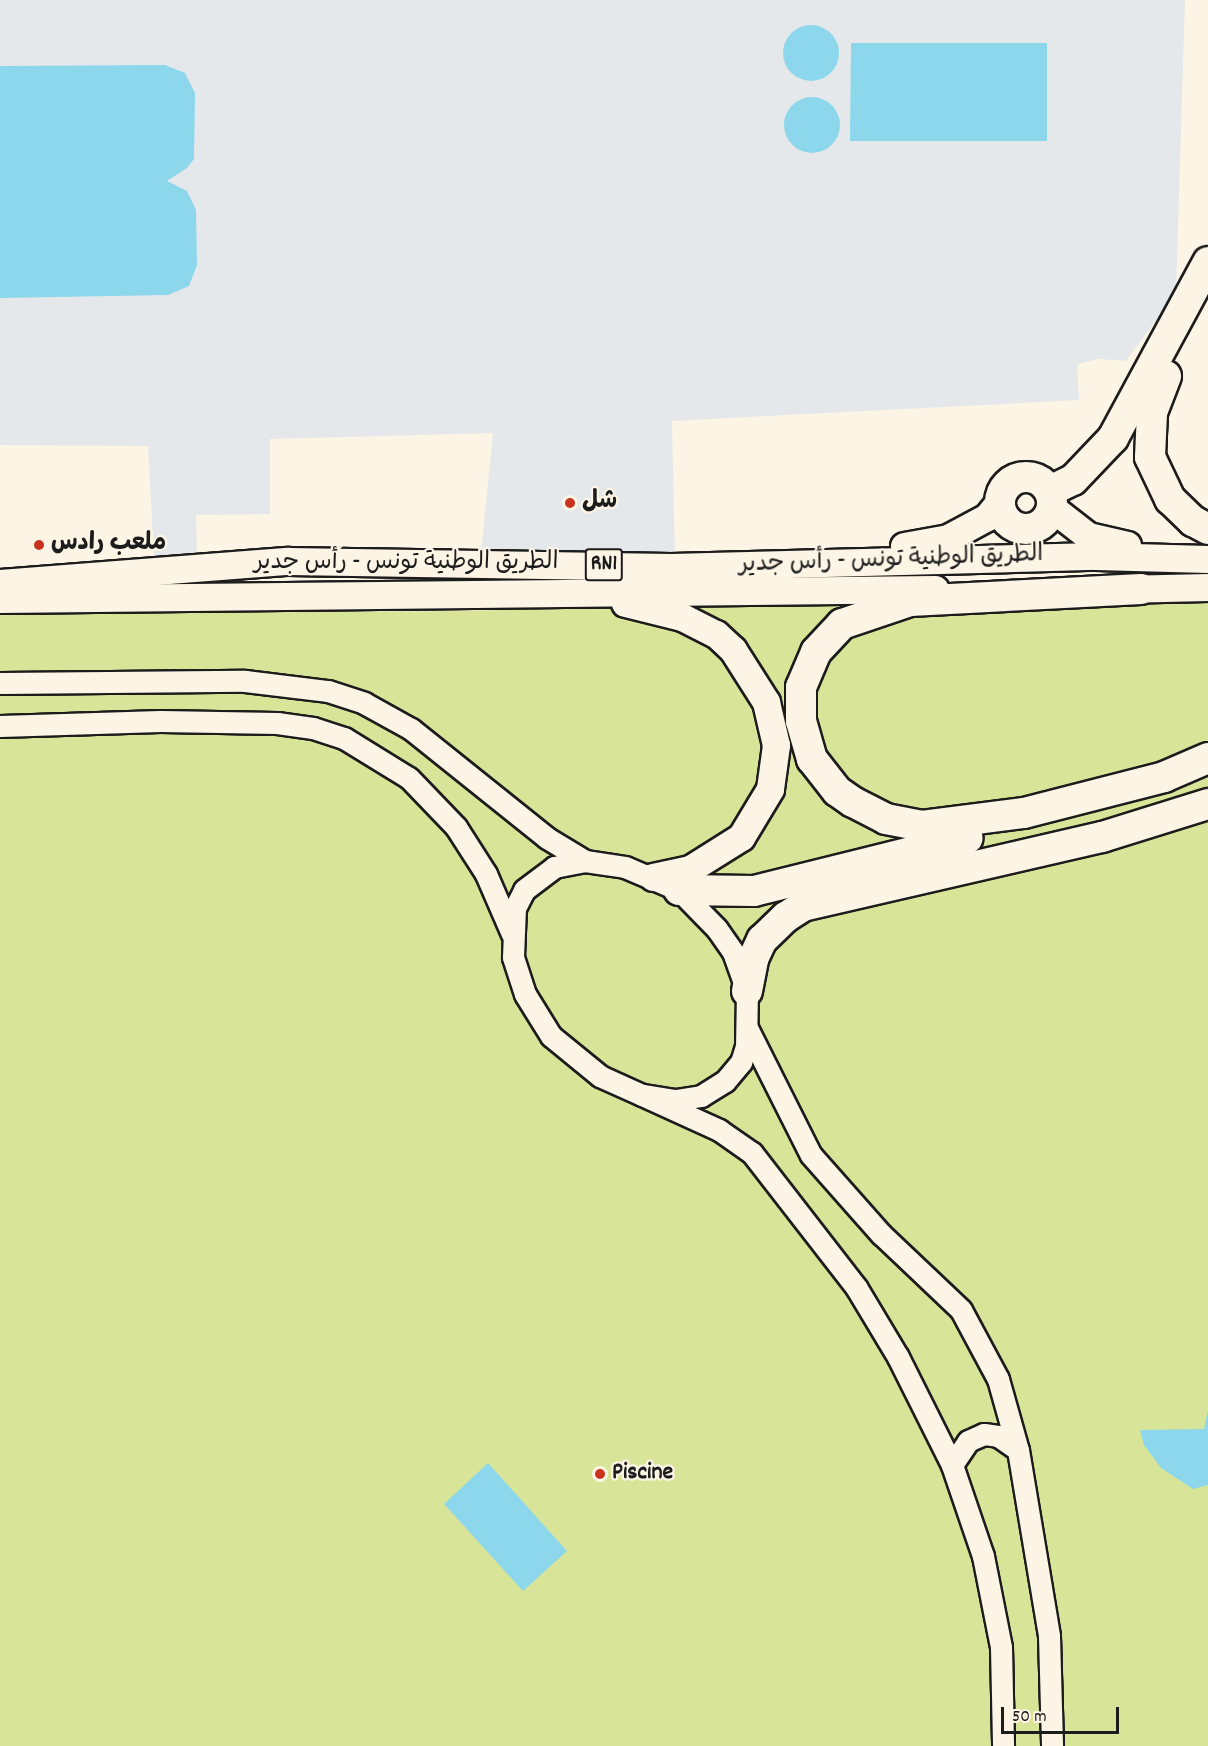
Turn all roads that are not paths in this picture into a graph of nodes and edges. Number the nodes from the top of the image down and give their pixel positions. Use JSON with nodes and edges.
{"nodes":[{"id":1,"x":1208,"y":262,"type":"edge"},
{"id":2,"x":1208,"y":303,"type":"edge"},
{"id":3,"x":1051,"y":499,"type":"junction"},
{"id":4,"x":1000,"y":501,"type":"junction"},
{"id":5,"x":1208,"y":528,"type":"edge"},
{"id":6,"x":1160,"y":556,"type":"junction"},
{"id":7,"x":1208,"y":559,"type":"edge"},
{"id":8,"x":766,"y":565,"type":"junction"},
{"id":9,"x":0,"y":583,"type":"edge"},
{"id":10,"x":1208,"y":586,"type":"edge"},
{"id":11,"x":1141,"y":589,"type":"junction"},
{"id":12,"x":496,"y":594,"type":"junction"},
{"id":13,"x":0,"y":599,"type":"edge"},
{"id":14,"x":0,"y":683,"type":"edge"},
{"id":15,"x":0,"y":726,"type":"edge"},
{"id":16,"x":1208,"y":758,"type":"edge"},
{"id":17,"x":1208,"y":773,"type":"edge"},
{"id":18,"x":1208,"y":804,"type":"edge"},
{"id":19,"x":1208,"y":826,"type":"edge"},
{"id":20,"x":1016,"y":856,"type":"junction"},
{"id":21,"x":585,"y":861,"type":"junction"},
{"id":22,"x":666,"y":884,"type":"junction"},
{"id":23,"x":512,"y":934,"type":"junction"},
{"id":24,"x":747,"y":991,"type":"junction"},
{"id":25,"x":747,"y":1028,"type":"junction"},
{"id":26,"x":642,"y":1095,"type":"junction"},
{"id":27,"x":1018,"y":1450,"type":"junction"},
{"id":28,"x":952,"y":1465,"type":"junction"},
{"id":29,"x":1004,"y":1746,"type":"edge"},
{"id":30,"x":1052,"y":1746,"type":"edge"}],
"edges":[{"from":1,"to":3,"type":"highway"},
{"from":2,"to":5,"type":"highway"},
{"from":3,"to":4,"type":"highway"},
{"from":3,"to":4,"type":"highway"},
{"from":3,"to":6,"type":"main road"},
{"from":4,"to":8,"type":"main road"},
{"from":6,"to":7,"type":"main road","name":"الطريق الوطنية تونس - رأس جدير","number":"RN1"},
{"from":6,"to":8,"type":"main road","name":"الطريق الوطنية تونس - رأس جدير","number":"RN1"},
{"from":8,"to":9,"type":"main road","name":"الطريق الوطنية تونس - رأس جدير","number":"RN1"},
{"from":10,"to":11,"type":"main road","name":"الطريق الوطنية تونس - رأس جدير","number":"RN1"},
{"from":11,"to":12,"type":"main road","name":"الطريق الوطنية تونس - رأس جدير","number":"RN1"},
{"from":11,"to":16,"type":"highway"},
{"from":12,"to":13,"type":"main road","name":"الطريق الوطنية تونس - رأس جدير","number":"RN1"},
{"from":12,"to":22,"type":"main road"},
{"from":14,"to":21,"type":"street"},
{"from":15,"to":23,"type":"street"},
{"from":17,"to":22,"type":"highway"},
{"from":18,"to":20,"type":"highway"},
{"from":19,"to":20,"type":"highway"},
{"from":20,"to":24,"type":"highway"},
{"from":21,"to":22,"type":"street"},
{"from":21,"to":23,"type":"street"},
{"from":22,"to":24,"type":"street"},
{"from":23,"to":26,"type":"street"},
{"from":24,"to":25,"type":"street"},
{"from":25,"to":26,"type":"street"},
{"from":25,"to":27,"type":"street"},
{"from":26,"to":28,"type":"street"},
{"from":27,"to":28,"type":"street"},
{"from":27,"to":30,"type":"street"},
{"from":28,"to":29,"type":"street"}]}
